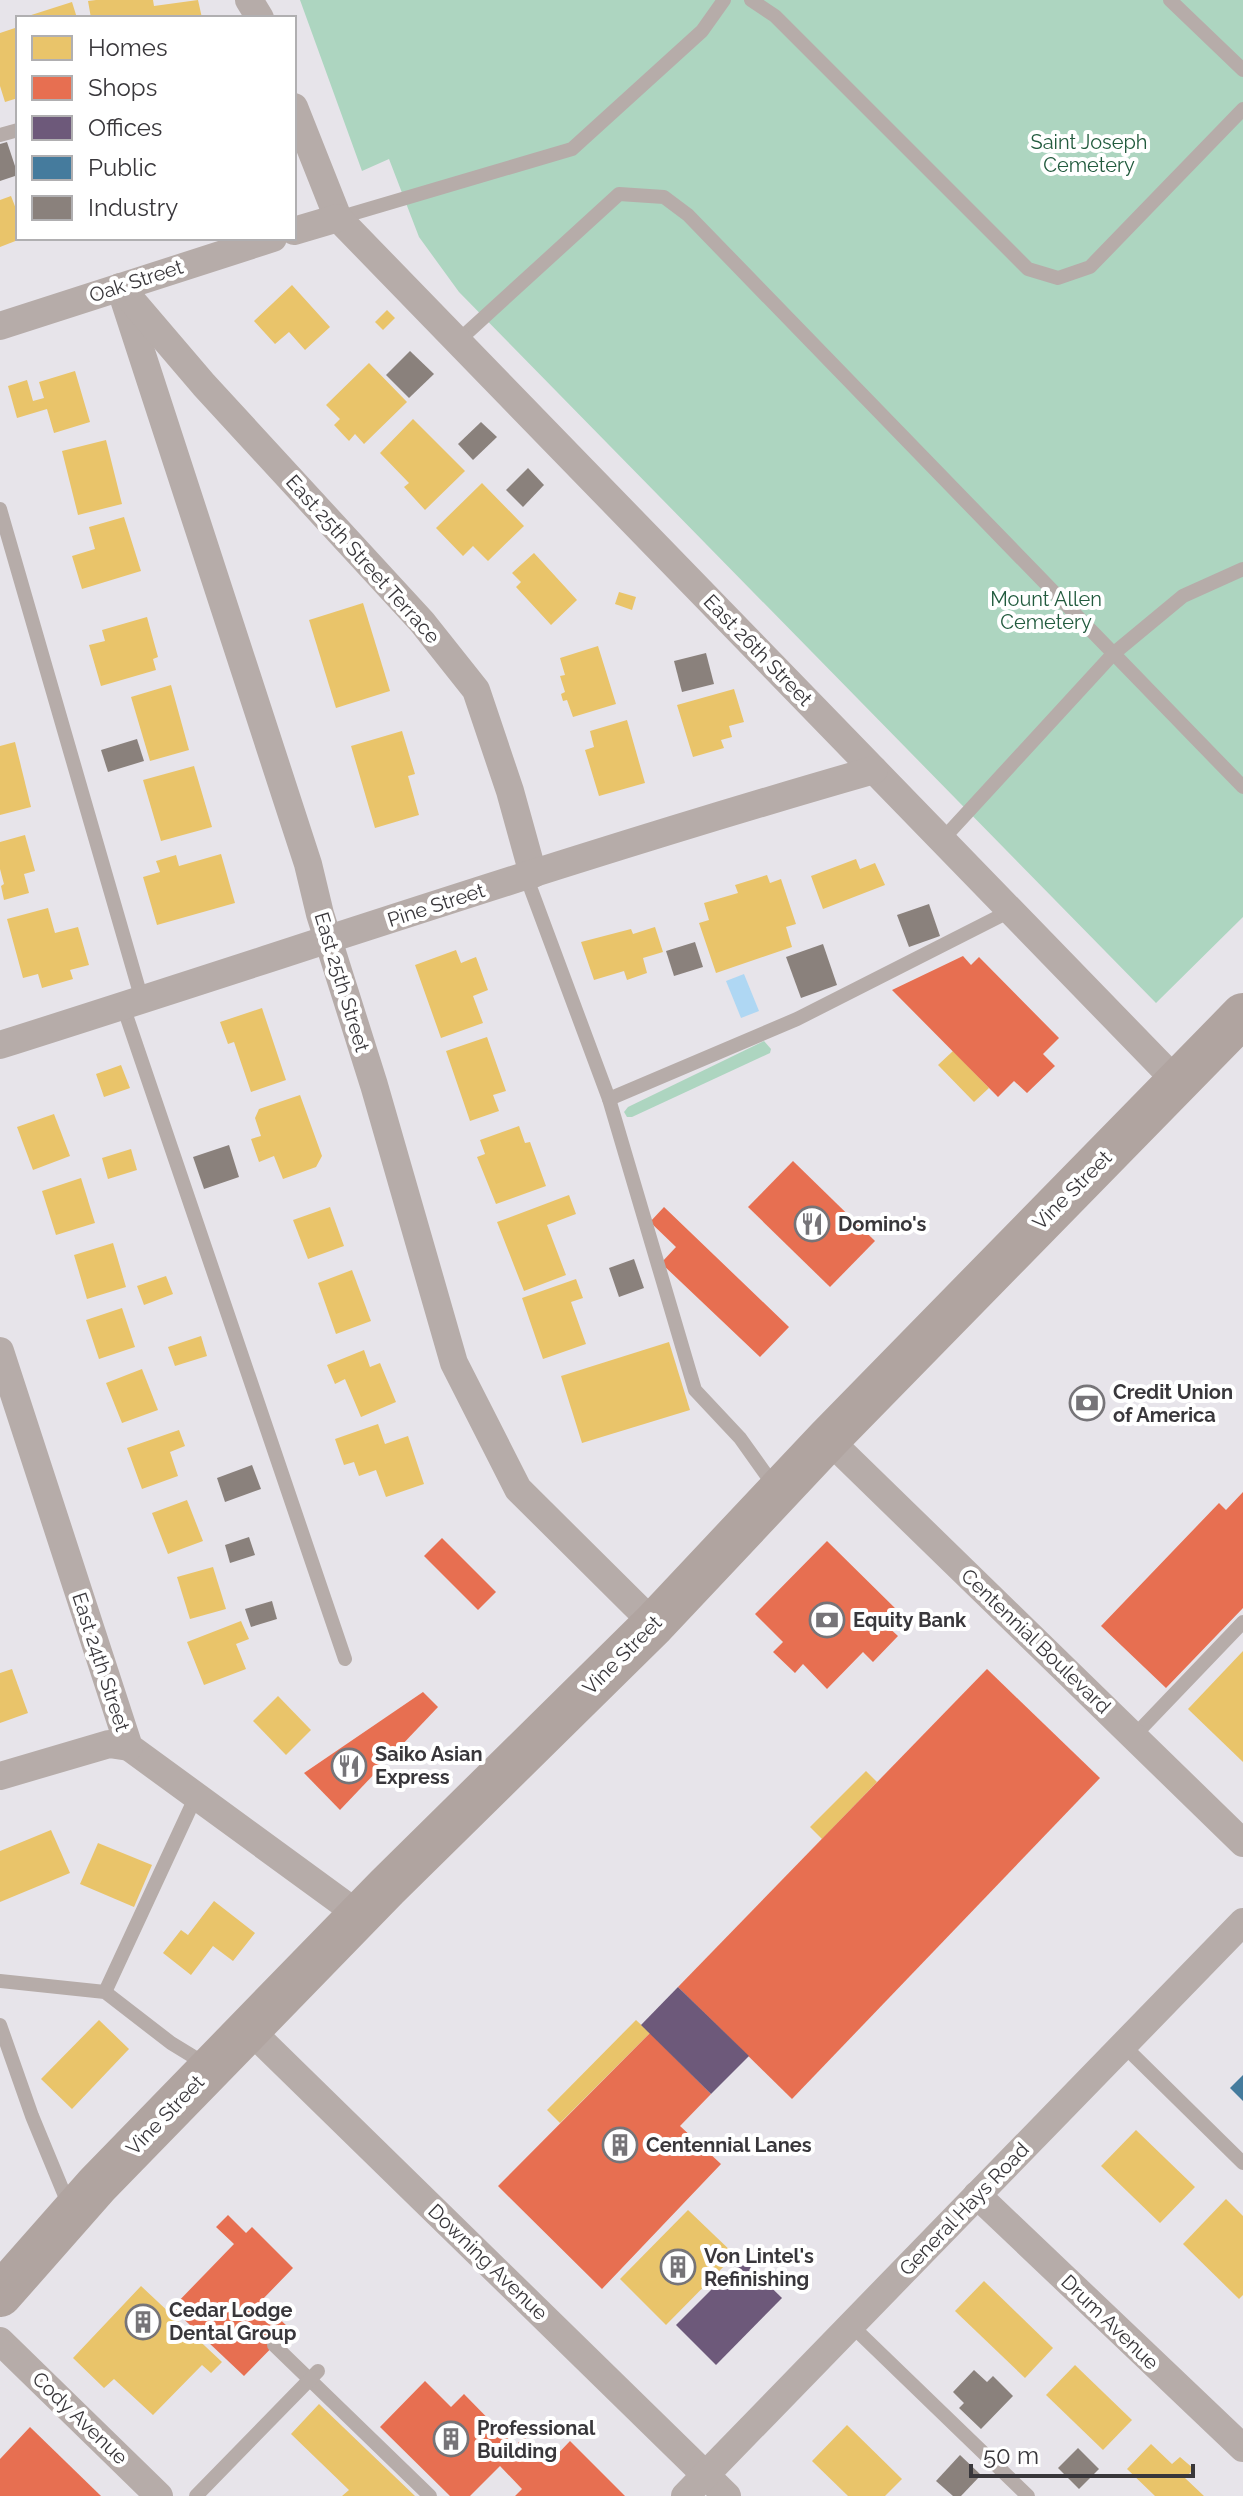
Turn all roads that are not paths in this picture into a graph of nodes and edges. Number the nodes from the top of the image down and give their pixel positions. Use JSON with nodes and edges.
{"nodes":[{"id":1,"x":724,"y":0,"type":"edge"},
{"id":2,"x":751,"y":0,"type":"edge"},
{"id":3,"x":1170,"y":0,"type":"edge"},
{"id":4,"x":1243,"y":70,"type":"edge"},
{"id":5,"x":1243,"y":109,"type":"edge"},
{"id":6,"x":296,"y":112,"type":"edge"},
{"id":7,"x":338,"y":218,"type":"junction"},
{"id":8,"x":296,"y":230,"type":"edge"},
{"id":9,"x":267,"y":240,"type":"edge"},
{"id":10,"x":120,"y":287,"type":"junction"},
{"id":11,"x":0,"y":326,"type":"edge"},
{"id":12,"x":458,"y":341,"type":"junction"},
{"id":13,"x":0,"y":509,"type":"edge"},
{"id":14,"x":1243,"y":569,"type":"edge"},
{"id":15,"x":1113,"y":654,"type":"junction"},
{"id":16,"x":874,"y":770,"type":"junction"},
{"id":17,"x":1243,"y":787,"type":"edge"},
{"id":18,"x":942,"y":840,"type":"junction"},
{"id":19,"x":529,"y":875,"type":"junction"},
{"id":20,"x":1010,"y":911,"type":"junction"},
{"id":21,"x":329,"y":941,"type":"junction"},
{"id":22,"x":132,"y":1003,"type":"junction"},
{"id":23,"x":1243,"y":1015,"type":"edge"},
{"id":24,"x":0,"y":1045,"type":"edge"},
{"id":25,"x":1178,"y":1083,"type":"junction"},
{"id":26,"x":609,"y":1099,"type":"junction"},
{"id":27,"x":0,"y":1351,"type":"edge"},
{"id":28,"x":828,"y":1439,"type":"junction"},
{"id":29,"x":778,"y":1492,"type":"junction"},
{"id":30,"x":1243,"y":1622,"type":"edge"},
{"id":31,"x":654,"y":1624,"type":"junction"},
{"id":32,"x":345,"y":1659,"type":"dead end"},
{"id":33,"x":1133,"y":1737,"type":"junction"},
{"id":34,"x":129,"y":1747,"type":"junction"},
{"id":35,"x":0,"y":1776,"type":"edge"},
{"id":36,"x":196,"y":1796,"type":"junction"},
{"id":37,"x":1243,"y":1843,"type":"edge"},
{"id":38,"x":359,"y":1915,"type":"junction"},
{"id":39,"x":1243,"y":1922,"type":"edge"},
{"id":40,"x":0,"y":1981,"type":"edge"},
{"id":41,"x":105,"y":1992,"type":"junction"},
{"id":42,"x":0,"y":2025,"type":"edge"},
{"id":43,"x":249,"y":2029,"type":"junction"},
{"id":44,"x":1123,"y":2045,"type":"junction"},
{"id":45,"x":211,"y":2068,"type":"junction"},
{"id":46,"x":1243,"y":2163,"type":"edge"},
{"id":47,"x":977,"y":2195,"type":"junction"},
{"id":48,"x":72,"y":2212,"type":"junction"},
{"id":49,"x":0,"y":2295,"type":"edge"},
{"id":50,"x":851,"y":2325,"type":"junction"},
{"id":51,"x":0,"y":2341,"type":"edge"},
{"id":52,"x":274,"y":2345,"type":"dead end"},
{"id":53,"x":314,"y":2375,"type":"junction"},
{"id":54,"x":1243,"y":2448,"type":"edge"},
{"id":55,"x":706,"y":2474,"type":"junction"},
{"id":56,"x":159,"y":2496,"type":"edge"},
{"id":57,"x":196,"y":2496,"type":"edge"},
{"id":58,"x":430,"y":2496,"type":"edge"},
{"id":59,"x":685,"y":2496,"type":"edge"},
{"id":60,"x":727,"y":2496,"type":"edge"},
{"id":61,"x":1028,"y":2496,"type":"edge"}],
"edges":[{"from":1,"to":7,"type":"lane"},
{"from":2,"to":5,"type":"lane"},
{"from":3,"to":4,"type":"lane"},
{"from":6,"to":7,"type":"street"},
{"from":7,"to":8,"type":"street"},
{"from":7,"to":12,"type":"street","name":"East 26th Street"},
{"from":9,"to":10,"type":"street","name":"Oak Street"},
{"from":10,"to":11,"type":"street","name":"Oak Street"},
{"from":10,"to":19,"type":"street","name":"East 25th Street Terrace"},
{"from":10,"to":21,"type":"street","name":"East 25th Street"},
{"from":12,"to":15,"type":"lane"},
{"from":12,"to":16,"type":"street","name":"East 26th Street"},
{"from":13,"to":22,"type":"lane"},
{"from":14,"to":15,"type":"lane"},
{"from":15,"to":17,"type":"lane"},
{"from":15,"to":18,"type":"lane"},
{"from":16,"to":18,"type":"street","name":"East 26th Street"},
{"from":16,"to":19,"type":"street","name":"Pine Street"},
{"from":18,"to":20,"type":"street","name":"East 26th Street"},
{"from":19,"to":21,"type":"street","name":"Pine Street"},
{"from":19,"to":26,"type":"lane"},
{"from":20,"to":25,"type":"street","name":"East 26th Street"},
{"from":20,"to":26,"type":"lane"},
{"from":21,"to":22,"type":"street","name":"Pine Street"},
{"from":21,"to":31,"type":"street","name":"East 25th Street"},
{"from":22,"to":24,"type":"street","name":"Pine Street"},
{"from":22,"to":32,"type":"lane"},
{"from":23,"to":25,"type":"main road","name":"Vine Street"},
{"from":25,"to":28,"type":"main road","name":"Vine Street"},
{"from":26,"to":29,"type":"lane"},
{"from":27,"to":34,"type":"street","name":"East 24th Street"},
{"from":28,"to":29,"type":"main road","name":"Vine Street"},
{"from":28,"to":33,"type":"street","name":"Centennial Boulevard"},
{"from":29,"to":31,"type":"main road","name":"Vine Street"},
{"from":30,"to":33,"type":"lane"},
{"from":31,"to":38,"type":"main road","name":"Vine Street"},
{"from":33,"to":37,"type":"street","name":"Centennial Boulevard"},
{"from":34,"to":35,"type":"street"},
{"from":34,"to":36,"type":"street","name":"East 24th Street"},
{"from":36,"to":38,"type":"street","name":"East 24th Street"},
{"from":36,"to":41,"type":"lane"},
{"from":38,"to":43,"type":"main road","name":"Vine Street"},
{"from":39,"to":44,"type":"street","name":"General Hays Road"},
{"from":40,"to":41,"type":"lane"},
{"from":41,"to":45,"type":"lane"},
{"from":42,"to":48,"type":"lane"},
{"from":43,"to":45,"type":"main road","name":"Vine Street"},
{"from":43,"to":55,"type":"street","name":"Downing Avenue"},
{"from":44,"to":46,"type":"lane"},
{"from":44,"to":47,"type":"street","name":"General Hays Road"},
{"from":45,"to":48,"type":"main road","name":"Vine Street"},
{"from":47,"to":50,"type":"street","name":"General Hays Road"},
{"from":47,"to":54,"type":"street","name":"Drum Avenue"},
{"from":48,"to":49,"type":"main road","name":"Vine Street"},
{"from":50,"to":55,"type":"street","name":"General Hays Road"},
{"from":50,"to":61,"type":"lane"},
{"from":51,"to":56,"type":"street","name":"Cody Avenue"},
{"from":52,"to":53,"type":"lane"},
{"from":53,"to":57,"type":"lane"},
{"from":53,"to":58,"type":"lane"},
{"from":55,"to":59,"type":"street","name":"General Hays Road"},
{"from":55,"to":60,"type":"street","name":"Downing Avenue"}]}
